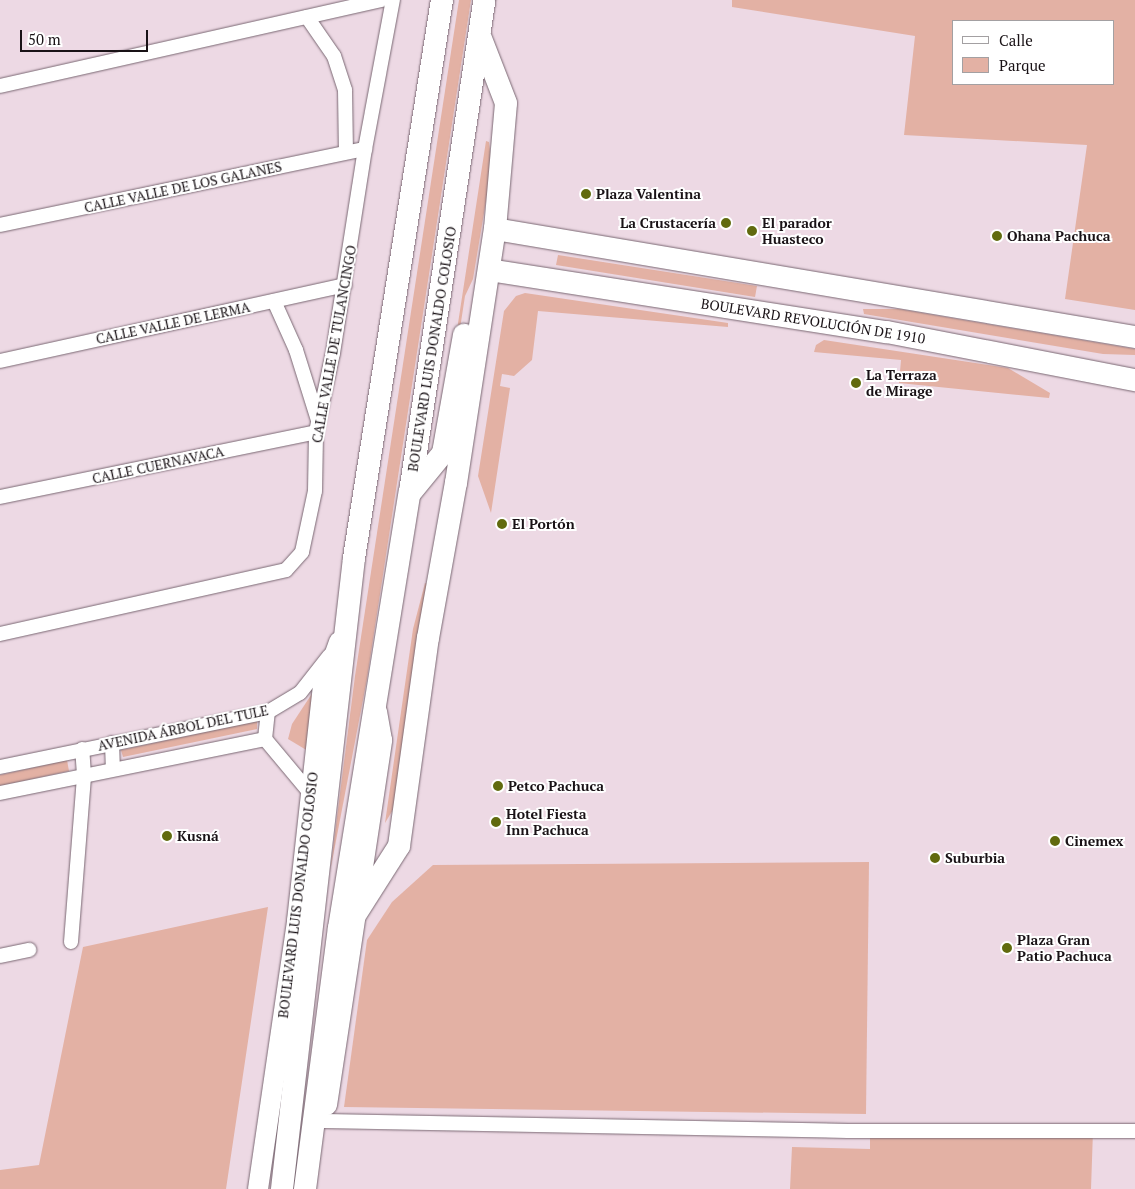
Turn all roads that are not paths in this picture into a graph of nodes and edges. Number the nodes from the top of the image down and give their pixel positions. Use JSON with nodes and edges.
{"nodes":[{"id":1,"x":381,"y":0,"type":"edge"},
{"id":2,"x":394,"y":0,"type":"edge"},
{"id":3,"x":442,"y":0,"type":"edge"},
{"id":4,"x":484,"y":0,"type":"edge"},
{"id":5,"x":306,"y":18,"type":"junction"},
{"id":6,"x":479,"y":34,"type":"junction"},
{"id":7,"x":0,"y":86,"type":"edge"},
{"id":8,"x":365,"y":149,"type":"junction"},
{"id":9,"x":346,"y":152,"type":"junction"},
{"id":10,"x":0,"y":225,"type":"edge"},
{"id":11,"x":495,"y":229,"type":"junction"},
{"id":12,"x":489,"y":270,"type":"junction"},
{"id":13,"x":345,"y":285,"type":"junction"},
{"id":14,"x":274,"y":301,"type":"junction"},
{"id":15,"x":1135,"y":337,"type":"edge"},
{"id":16,"x":0,"y":361,"type":"edge"},
{"id":17,"x":1135,"y":380,"type":"edge"},
{"id":18,"x":317,"y":426,"type":"junction"},
{"id":19,"x":410,"y":492,"type":"junction"},
{"id":20,"x":0,"y":497,"type":"edge"},
{"id":21,"x":349,"y":603,"type":"junction"},
{"id":22,"x":0,"y":634,"type":"edge"},
{"id":23,"x":339,"y":644,"type":"junction"},
{"id":24,"x":375,"y":698,"type":"junction"},
{"id":25,"x":268,"y":712,"type":"junction"},
{"id":26,"x":265,"y":740,"type":"junction"},
{"id":27,"x":112,"y":744,"type":"junction"},
{"id":28,"x":82,"y":749,"type":"junction"},
{"id":29,"x":0,"y":767,"type":"edge"},
{"id":30,"x":113,"y":769,"type":"junction"},
{"id":31,"x":84,"y":775,"type":"junction"},
{"id":32,"x":0,"y":793,"type":"edge"},
{"id":33,"x":310,"y":794,"type":"junction"},
{"id":34,"x":357,"y":912,"type":"junction"},
{"id":35,"x":71,"y":942,"type":"dead end"},
{"id":36,"x":29,"y":950,"type":"dead end"},
{"id":37,"x":0,"y":956,"type":"edge"},
{"id":38,"x":324,"y":1121,"type":"junction"},
{"id":39,"x":1135,"y":1131,"type":"edge"},
{"id":40,"x":258,"y":1189,"type":"edge"},
{"id":41,"x":282,"y":1189,"type":"edge"},
{"id":42,"x":305,"y":1189,"type":"edge"},
{"id":43,"x":314,"y":1189,"type":"edge"}],
"edges":[{"from":1,"to":5,"type":"street"},
{"from":2,"to":8,"type":"street","name":"CALLE VALLE DE TULANCINGO"},
{"from":3,"to":21,"type":"main road","name":"BOULEVARD LUIS DONALDO COLOSIO"},
{"from":4,"to":6,"type":"main road","name":"BOULEVARD LUIS DONALDO COLOSIO"},
{"from":5,"to":7,"type":"street"},
{"from":5,"to":9,"type":"street"},
{"from":6,"to":11,"type":"main road"},
{"from":6,"to":19,"type":"main road","name":"BOULEVARD LUIS DONALDO COLOSIO"},
{"from":8,"to":9,"type":"street","name":"CALLE VALLE DE LOS GALANES"},
{"from":8,"to":13,"type":"street","name":"CALLE VALLE DE TULANCINGO"},
{"from":9,"to":10,"type":"street","name":"CALLE VALLE DE LOS GALANES"},
{"from":11,"to":12,"type":"main road"},
{"from":11,"to":15,"type":"main road"},
{"from":12,"to":17,"type":"main road","name":"BOULEVARD REVOLUCIÓN DE 1910"},
{"from":12,"to":19,"type":"main road"},
{"from":12,"to":34,"type":"main road"},
{"from":13,"to":14,"type":"street","name":"CALLE VALLE DE LERMA"},
{"from":13,"to":18,"type":"street","name":"CALLE VALLE DE TULANCINGO"},
{"from":14,"to":16,"type":"street","name":"CALLE VALLE DE LERMA"},
{"from":14,"to":18,"type":"street"},
{"from":18,"to":20,"type":"street","name":"CALLE CUERNAVACA"},
{"from":18,"to":22,"type":"street","name":"CALLE VALLE DE TULANCINGO"},
{"from":19,"to":24,"type":"main road","name":"BOULEVARD LUIS DONALDO COLOSIO"},
{"from":21,"to":23,"type":"main road","name":"BOULEVARD LUIS DONALDO COLOSIO"},
{"from":21,"to":41,"type":"main road","name":"BOULEVARD LUIS DONALDO COLOSIO"},
{"from":23,"to":25,"type":"street","name":"AVENIDA ÁRBOL DEL TULE"},
{"from":23,"to":33,"type":"main road","name":"BOULEVARD LUIS DONALDO COLOSIO"},
{"from":24,"to":34,"type":"main road","name":"BOULEVARD LUIS DONALDO COLOSIO"},
{"from":24,"to":42,"type":"main road","name":"BOULEVARD LUIS DONALDO COLOSIO"},
{"from":25,"to":26,"type":"street"},
{"from":25,"to":27,"type":"street","name":"AVENIDA ÁRBOL DEL TULE"},
{"from":26,"to":30,"type":"street","name":"AVENIDA ÁRBOL DEL TULE"},
{"from":26,"to":33,"type":"street","name":"AVENIDA ÁRBOL DEL TULE"},
{"from":27,"to":28,"type":"street","name":"AVENIDA ÁRBOL DEL TULE"},
{"from":27,"to":30,"type":"street"},
{"from":28,"to":29,"type":"street","name":"AVENIDA ÁRBOL DEL TULE"},
{"from":28,"to":31,"type":"street"},
{"from":30,"to":31,"type":"street","name":"AVENIDA ÁRBOL DEL TULE"},
{"from":31,"to":32,"type":"street","name":"AVENIDA ÁRBOL DEL TULE"},
{"from":31,"to":35,"type":"street"},
{"from":33,"to":40,"type":"main road","name":"BOULEVARD LUIS DONALDO COLOSIO"},
{"from":34,"to":38,"type":"main road","name":"BOULEVARD LUIS DONALDO COLOSIO"},
{"from":36,"to":37,"type":"street"},
{"from":38,"to":39,"type":"street"},
{"from":38,"to":43,"type":"main road","name":"BOULEVARD LUIS DONALDO COLOSIO"}]}
